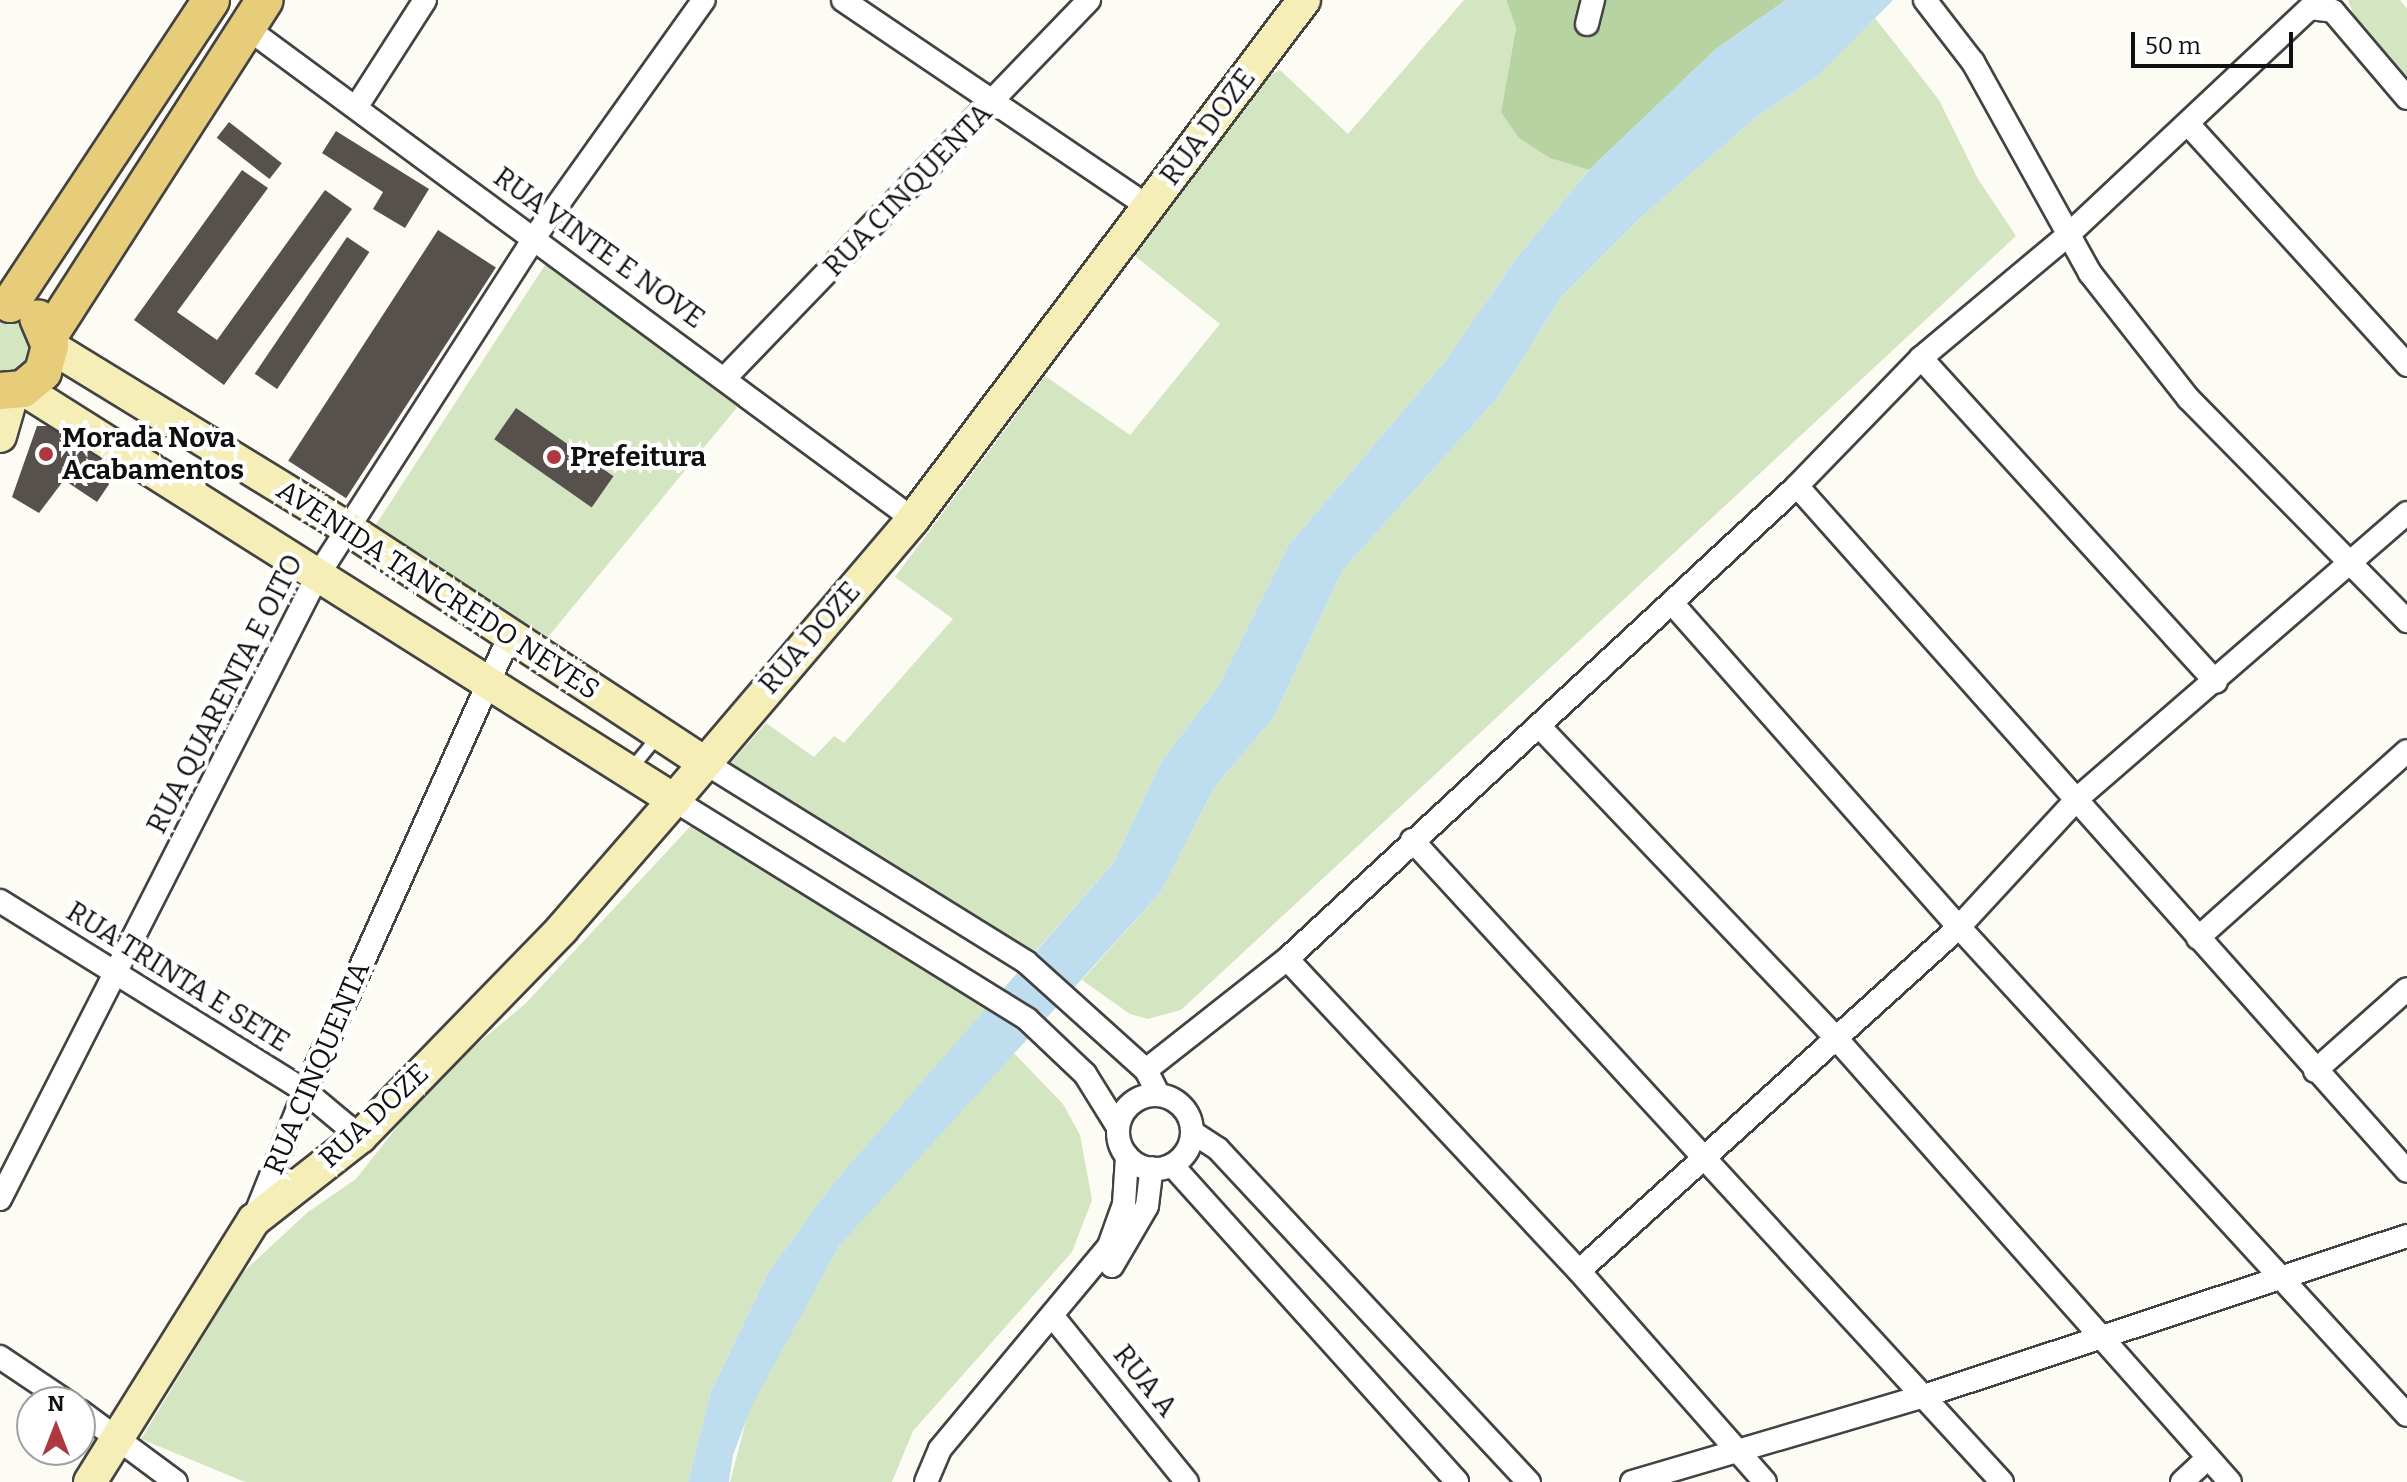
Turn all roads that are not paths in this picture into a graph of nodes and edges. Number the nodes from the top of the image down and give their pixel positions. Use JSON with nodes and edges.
{"nodes":[{"id":1,"x":210,"y":0,"type":"edge"},
{"id":2,"x":425,"y":0,"type":"edge"},
{"id":3,"x":704,"y":0,"type":"edge"},
{"id":4,"x":843,"y":0,"type":"edge"},
{"id":5,"x":1089,"y":0,"type":"edge"},
{"id":6,"x":1304,"y":0,"type":"edge"},
{"id":7,"x":1593,"y":0,"type":"edge"},
{"id":8,"x":1925,"y":0,"type":"edge"},
{"id":9,"x":256,"y":14,"type":"edge"},
{"id":10,"x":1587,"y":24,"type":"dead end"},
{"id":11,"x":2407,"y":98,"type":"edge"},
{"id":12,"x":994,"y":103,"type":"junction"},
{"id":13,"x":357,"y":106,"type":"junction"},
{"id":14,"x":2188,"y":124,"type":"junction"},
{"id":15,"x":1147,"y":206,"type":"junction"},
{"id":16,"x":2068,"y":235,"type":"junction"},
{"id":17,"x":534,"y":238,"type":"junction"},
{"id":18,"x":5,"y":305,"type":"edge"},
{"id":19,"x":50,"y":341,"type":"junction"},
{"id":20,"x":1921,"y":358,"type":"junction"},
{"id":21,"x":2407,"y":365,"type":"edge"},
{"id":22,"x":88,"y":369,"type":"junction"},
{"id":23,"x":725,"y":378,"type":"junction"},
{"id":24,"x":8,"y":392,"type":"edge"},
{"id":25,"x":59,"y":412,"type":"junction"},
{"id":26,"x":0,"y":436,"type":"edge"},
{"id":27,"x":202,"y":439,"type":"junction"},
{"id":28,"x":170,"y":481,"type":"junction"},
{"id":29,"x":1797,"y":486,"type":"junction"},
{"id":30,"x":2407,"y":513,"type":"edge"},
{"id":31,"x":913,"y":519,"type":"junction"},
{"id":32,"x":347,"y":528,"type":"junction"},
{"id":33,"x":2350,"y":564,"type":"junction"},
{"id":34,"x":318,"y":575,"type":"junction"},
{"id":35,"x":1672,"y":603,"type":"junction"},
{"id":36,"x":2407,"y":621,"type":"edge"},
{"id":37,"x":510,"y":635,"type":"junction"},
{"id":38,"x":488,"y":682,"type":"junction"},
{"id":39,"x":2216,"y":682,"type":"junction"},
{"id":40,"x":1539,"y":726,"type":"junction"},
{"id":41,"x":658,"y":735,"type":"junction"},
{"id":42,"x":2407,"y":751,"type":"edge"},
{"id":43,"x":702,"y":761,"type":"junction"},
{"id":44,"x":628,"y":771,"type":"junction"},
{"id":45,"x":2078,"y":798,"type":"junction"},
{"id":46,"x":674,"y":800,"type":"junction"},
{"id":47,"x":1412,"y":840,"type":"junction"},
{"id":48,"x":0,"y":901,"type":"edge"},
{"id":49,"x":1959,"y":927,"type":"junction"},
{"id":50,"x":2198,"y":938,"type":"junction"},
{"id":51,"x":1287,"y":959,"type":"junction"},
{"id":52,"x":115,"y":977,"type":"junction"},
{"id":53,"x":2407,"y":989,"type":"edge"},
{"id":54,"x":1835,"y":1037,"type":"junction"},
{"id":55,"x":1146,"y":1070,"type":"junction"},
{"id":56,"x":2315,"y":1071,"type":"junction"},
{"id":57,"x":305,"y":1091,"type":"junction"},
{"id":58,"x":1159,"y":1095,"type":"junction"},
{"id":59,"x":1118,"y":1127,"type":"junction"},
{"id":60,"x":1192,"y":1132,"type":"junction"},
{"id":61,"x":360,"y":1137,"type":"junction"},
{"id":62,"x":1705,"y":1154,"type":"junction"},
{"id":63,"x":1127,"y":1156,"type":"junction"},
{"id":64,"x":1162,"y":1167,"type":"junction"},
{"id":65,"x":2407,"y":1171,"type":"edge"},
{"id":66,"x":0,"y":1199,"type":"edge"},
{"id":67,"x":254,"y":1220,"type":"junction"},
{"id":68,"x":2407,"y":1236,"type":"edge"},
{"id":69,"x":1579,"y":1271,"type":"junction"},
{"id":70,"x":2283,"y":1274,"type":"junction"},
{"id":71,"x":1058,"y":1321,"type":"junction"},
{"id":72,"x":2103,"y":1338,"type":"junction"},
{"id":73,"x":0,"y":1357,"type":"edge"},
{"id":74,"x":43,"y":1386,"type":"edge"},
{"id":75,"x":1924,"y":1396,"type":"junction"},
{"id":76,"x":2407,"y":1415,"type":"edge"},
{"id":77,"x":96,"y":1422,"type":"edge"},
{"id":78,"x":119,"y":1438,"type":"junction"},
{"id":79,"x":1736,"y":1449,"type":"junction"},
{"id":80,"x":2208,"y":1458,"type":"junction"},
{"id":81,"x":90,"y":1482,"type":"edge"},
{"id":82,"x":176,"y":1482,"type":"edge"},
{"id":83,"x":926,"y":1482,"type":"edge"},
{"id":84,"x":1187,"y":1482,"type":"edge"},
{"id":85,"x":1457,"y":1482,"type":"edge"},
{"id":86,"x":1529,"y":1482,"type":"edge"},
{"id":87,"x":1632,"y":1482,"type":"edge"},
{"id":88,"x":1765,"y":1482,"type":"edge"},
{"id":89,"x":2002,"y":1482,"type":"edge"},
{"id":90,"x":2182,"y":1482,"type":"edge"},
{"id":91,"x":2230,"y":1482,"type":"edge"}],
"edges":[{"from":1,"to":18,"type":"main road"},
{"from":2,"to":13,"type":"street"},
{"from":3,"to":17,"type":"street","name":"RUA QUARENTA E OITO"},
{"from":4,"to":12,"type":"street"},
{"from":5,"to":12,"type":"street","name":"RUA CINQUENTA"},
{"from":6,"to":15,"type":"street","name":"RUA DOZE"},
{"from":7,"to":10,"type":"street"},
{"from":8,"to":16,"type":"street"},
{"from":9,"to":13,"type":"street","name":"RUA VINTE E NOVE"},
{"from":9,"to":19,"type":"main road"},
{"from":11,"to":14,"type":"street"},
{"from":12,"to":15,"type":"street"},
{"from":12,"to":23,"type":"street","name":"RUA CINQUENTA"},
{"from":13,"to":17,"type":"street","name":"RUA VINTE E NOVE"},
{"from":14,"to":16,"type":"street"},
{"from":14,"to":21,"type":"street"},
{"from":15,"to":31,"type":"street","name":"RUA DOZE"},
{"from":16,"to":20,"type":"street"},
{"from":16,"to":33,"type":"street"},
{"from":17,"to":23,"type":"street","name":"RUA VINTE E NOVE"},
{"from":17,"to":32,"type":"street","name":"RUA QUARENTA E OITO"},
{"from":18,"to":19,"type":"main road"},
{"from":19,"to":22,"type":"street","name":"AVENIDA TANCREDO NEVES"},
{"from":19,"to":24,"type":"main road"},
{"from":20,"to":29,"type":"street"},
{"from":20,"to":39,"type":"street"},
{"from":22,"to":25,"type":"street"},
{"from":22,"to":27,"type":"street","name":"AVENIDA TANCREDO NEVES"},
{"from":23,"to":31,"type":"street","name":"RUA VINTE E NOVE"},
{"from":24,"to":25,"type":"street","name":"AVENIDA TANCREDO NEVES"},
{"from":24,"to":26,"type":"street"},
{"from":25,"to":28,"type":"street","name":"AVENIDA TANCREDO NEVES"},
{"from":27,"to":28,"type":"street"},
{"from":27,"to":32,"type":"street","name":"AVENIDA TANCREDO NEVES"},
{"from":28,"to":34,"type":"street","name":"AVENIDA TANCREDO NEVES"},
{"from":29,"to":35,"type":"street"},
{"from":29,"to":45,"type":"street"},
{"from":30,"to":33,"type":"street"},
{"from":31,"to":43,"type":"street","name":"RUA DOZE"},
{"from":32,"to":34,"type":"street","name":"RUA QUARENTA E OITO"},
{"from":32,"to":37,"type":"street","name":"AVENIDA TANCREDO NEVES"},
{"from":33,"to":36,"type":"street"},
{"from":33,"to":39,"type":"street"},
{"from":34,"to":38,"type":"street","name":"AVENIDA TANCREDO NEVES"},
{"from":34,"to":52,"type":"street","name":"RUA QUARENTA E OITO"},
{"from":35,"to":40,"type":"street"},
{"from":35,"to":49,"type":"street"},
{"from":37,"to":38,"type":"street","name":"RUA CINQUENTA"},
{"from":37,"to":41,"type":"street","name":"AVENIDA TANCREDO NEVES"},
{"from":38,"to":44,"type":"street","name":"AVENIDA TANCREDO NEVES"},
{"from":38,"to":57,"type":"street","name":"RUA CINQUENTA"},
{"from":39,"to":45,"type":"street"},
{"from":40,"to":47,"type":"street"},
{"from":40,"to":54,"type":"street"},
{"from":41,"to":43,"type":"street","name":"AVENIDA TANCREDO NEVES"},
{"from":41,"to":44,"type":"lane"},
{"from":42,"to":50,"type":"street"},
{"from":43,"to":46,"type":"street","name":"RUA DOZE"},
{"from":43,"to":55,"type":"street"},
{"from":44,"to":46,"type":"street","name":"AVENIDA TANCREDO NEVES"},
{"from":45,"to":49,"type":"street"},
{"from":45,"to":50,"type":"street"},
{"from":46,"to":59,"type":"street"},
{"from":46,"to":61,"type":"street","name":"RUA DOZE"},
{"from":47,"to":51,"type":"street"},
{"from":47,"to":62,"type":"street"},
{"from":48,"to":52,"type":"street","name":"RUA TRINTA E SETE"},
{"from":49,"to":54,"type":"street"},
{"from":49,"to":70,"type":"street"},
{"from":50,"to":56,"type":"street"},
{"from":51,"to":55,"type":"street"},
{"from":51,"to":69,"type":"street"},
{"from":52,"to":57,"type":"street","name":"RUA TRINTA E SETE"},
{"from":52,"to":66,"type":"street","name":"RUA QUARENTA E OITO"},
{"from":53,"to":56,"type":"street"},
{"from":54,"to":62,"type":"street"},
{"from":54,"to":72,"type":"street"},
{"from":55,"to":58,"type":"street"},
{"from":56,"to":65,"type":"street"},
{"from":57,"to":61,"type":"street","name":"RUA TRINTA E SETE"},
{"from":57,"to":67,"type":"street","name":"RUA CINQUENTA"},
{"from":58,"to":59,"type":"street"},
{"from":58,"to":60,"type":"street"},
{"from":59,"to":63,"type":"street"},
{"from":60,"to":64,"type":"street"},
{"from":60,"to":86,"type":"street"},
{"from":61,"to":67,"type":"street","name":"RUA DOZE"},
{"from":62,"to":69,"type":"street"},
{"from":62,"to":75,"type":"street"},
{"from":63,"to":64,"type":"street"},
{"from":63,"to":71,"type":"street"},
{"from":64,"to":71,"type":"street"},
{"from":64,"to":85,"type":"street"},
{"from":67,"to":78,"type":"street","name":"RUA CINQUENTA"},
{"from":68,"to":70,"type":"street"},
{"from":69,"to":79,"type":"street"},
{"from":70,"to":72,"type":"street"},
{"from":70,"to":76,"type":"street"},
{"from":71,"to":83,"type":"street"},
{"from":71,"to":84,"type":"street","name":"RUA A"},
{"from":72,"to":75,"type":"street"},
{"from":72,"to":80,"type":"street"},
{"from":73,"to":74,"type":"street"},
{"from":75,"to":79,"type":"street"},
{"from":75,"to":89,"type":"street"},
{"from":77,"to":78,"type":"street"},
{"from":78,"to":81,"type":"street","name":"RUA CINQUENTA"},
{"from":78,"to":82,"type":"street"},
{"from":79,"to":87,"type":"street"},
{"from":79,"to":88,"type":"street"},
{"from":80,"to":90,"type":"street"},
{"from":80,"to":91,"type":"street"}]}
